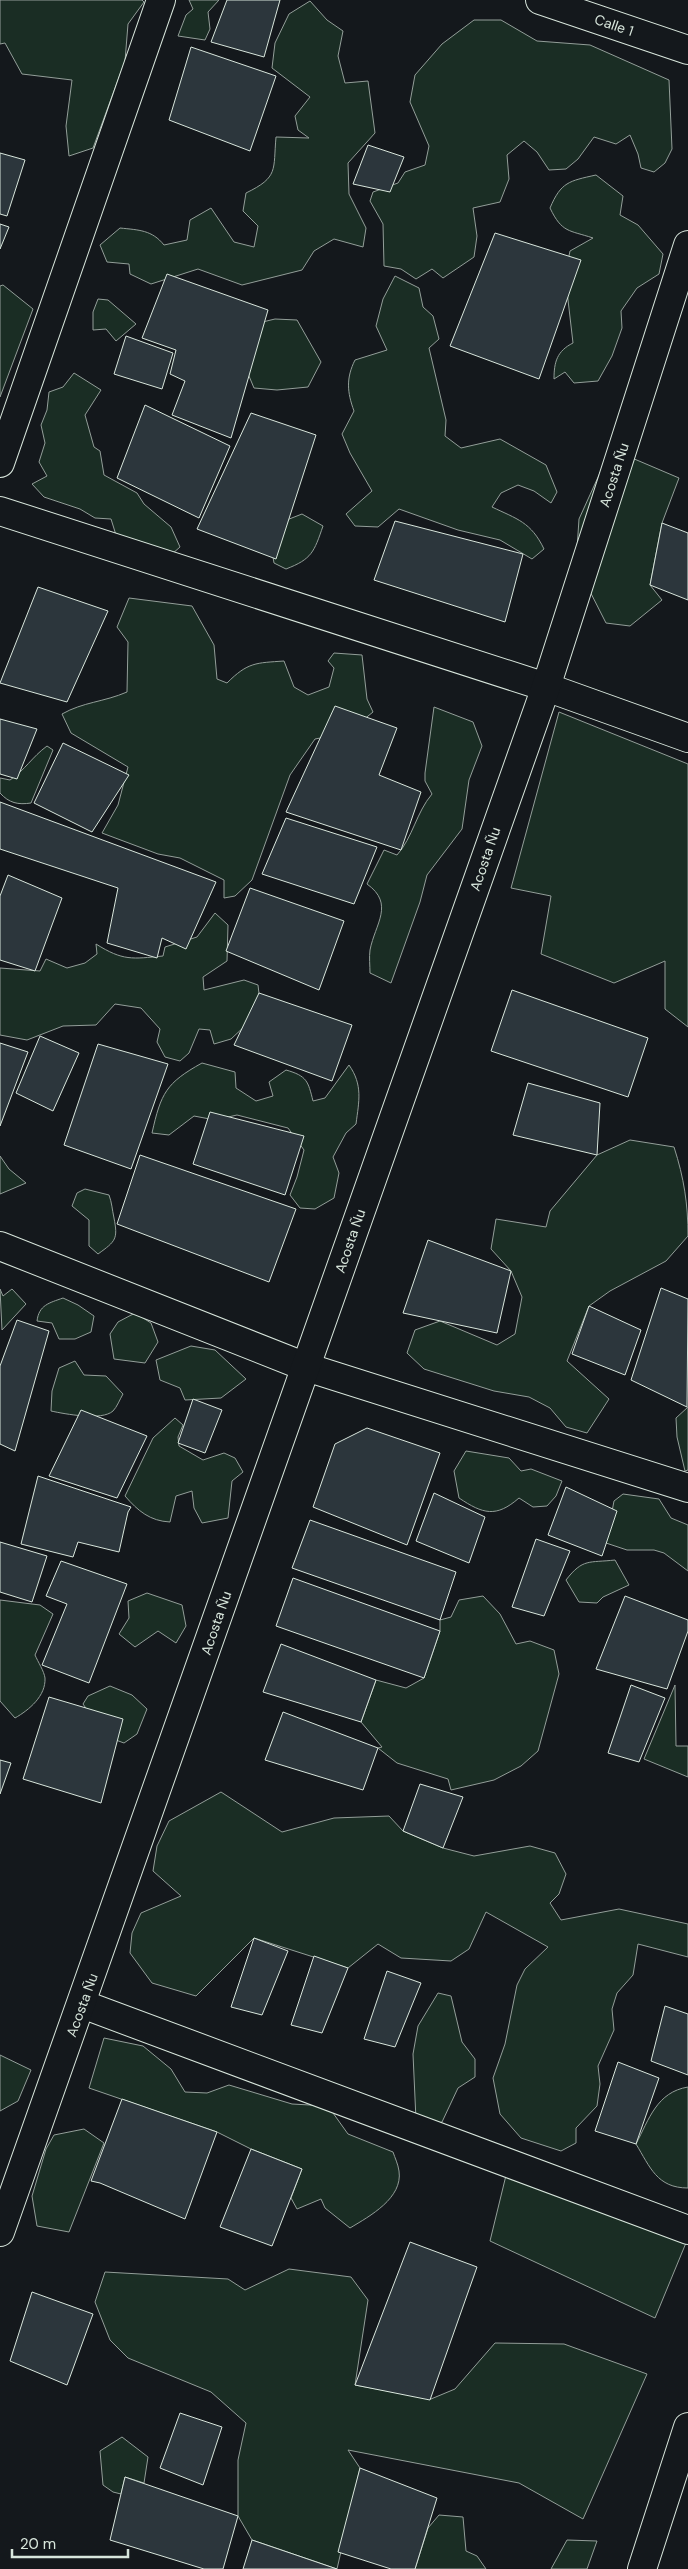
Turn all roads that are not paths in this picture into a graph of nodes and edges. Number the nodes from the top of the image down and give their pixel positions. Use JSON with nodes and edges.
{"nodes":[{"id":1,"x":161,"y":0,"type":"edge"},
{"id":2,"x":540,"y":0,"type":"edge"},
{"id":3,"x":688,"y":50,"type":"edge"},
{"id":4,"x":688,"y":245,"type":"edge"},
{"id":5,"x":0,"y":463,"type":"edge"},
{"id":6,"x":0,"y":511,"type":"edge"},
{"id":7,"x":546,"y":687,"type":"junction"},
{"id":8,"x":688,"y":738,"type":"edge"},
{"id":9,"x":0,"y":1246,"type":"edge"},
{"id":10,"x":306,"y":1367,"type":"junction"},
{"id":11,"x":688,"y":1488,"type":"edge"},
{"id":12,"x":82,"y":2004,"type":"junction"},
{"id":13,"x":688,"y":2230,"type":"edge"},
{"id":14,"x":0,"y":2232,"type":"edge"},
{"id":15,"x":688,"y":2427,"type":"edge"},
{"id":16,"x":642,"y":2569,"type":"edge"}],
"edges":[{"from":1,"to":5,"type":"street"},
{"from":2,"to":3,"type":"street","name":"Calle 1"},
{"from":4,"to":7,"type":"street","name":"Acosta Ñu"},
{"from":6,"to":7,"type":"street"},
{"from":7,"to":8,"type":"street"},
{"from":7,"to":10,"type":"street","name":"Acosta Ñu"},
{"from":9,"to":10,"type":"street"},
{"from":10,"to":11,"type":"street"},
{"from":10,"to":12,"type":"street","name":"Acosta Ñu"},
{"from":12,"to":13,"type":"street"},
{"from":12,"to":14,"type":"street","name":"Acosta Ñu"},
{"from":15,"to":16,"type":"street"}]}
